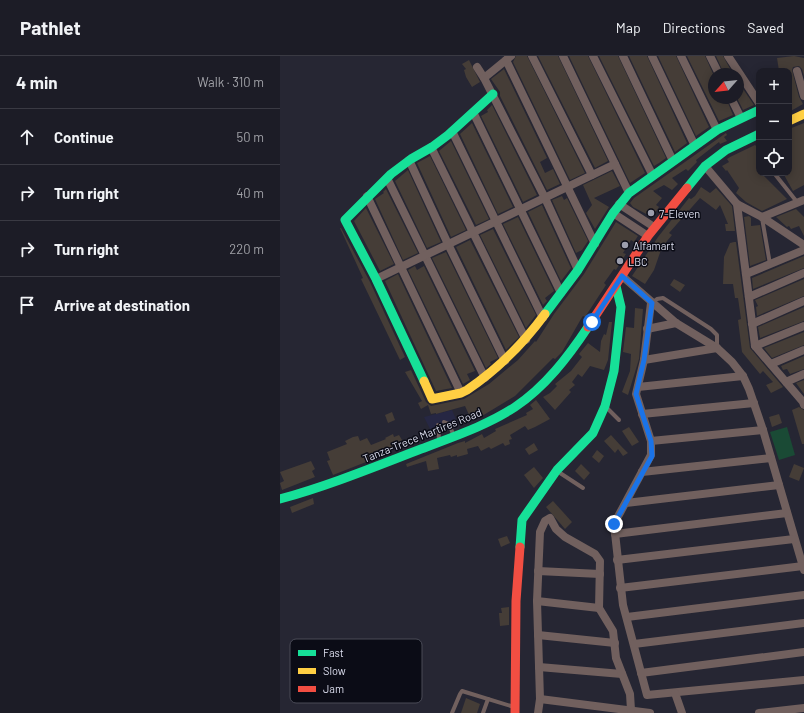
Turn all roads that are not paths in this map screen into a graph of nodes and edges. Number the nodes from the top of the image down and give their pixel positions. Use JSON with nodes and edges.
{"nodes":[{"id":1,"x":532,"y":56,"type":"edge"},
{"id":2,"x":563,"y":56,"type":"edge"},
{"id":3,"x":593,"y":56,"type":"edge"},
{"id":4,"x":623,"y":56,"type":"edge"},
{"id":5,"x":652,"y":56,"type":"edge"},
{"id":6,"x":681,"y":56,"type":"edge"},
{"id":7,"x":710,"y":56,"type":"edge"},
{"id":8,"x":728,"y":56,"type":"edge"},
{"id":9,"x":508,"y":58,"type":"edge"},
{"id":10,"x":476,"y":67,"type":"dead end"},
{"id":11,"x":716,"y":68,"type":"edge"},
{"id":12,"x":797,"y":71,"type":"dead end"},
{"id":13,"x":484,"y":78,"type":"junction"},
{"id":14,"x":492,"y":94,"type":"junction"},
{"id":15,"x":804,"y":96,"type":"edge"},
{"id":16,"x":756,"y":98,"type":"edge"},
{"id":17,"x":734,"y":104,"type":"edge"},
{"id":18,"x":756,"y":111,"type":"edge"},
{"id":19,"x":474,"y":114,"type":"junction"},
{"id":20,"x":804,"y":114,"type":"edge"},
{"id":21,"x":740,"y":118,"type":"junction"},
{"id":22,"x":792,"y":120,"type":"edge"},
{"id":23,"x":717,"y":130,"type":"junction"},
{"id":24,"x":452,"y":131,"type":"junction"},
{"id":25,"x":756,"y":135,"type":"edge"},
{"id":26,"x":695,"y":146,"type":"junction"},
{"id":27,"x":431,"y":147,"type":"junction"},
{"id":28,"x":409,"y":160,"type":"junction"},
{"id":29,"x":673,"y":160,"type":"junction"},
{"id":30,"x":614,"y":164,"type":"junction"},
{"id":31,"x":705,"y":166,"type":"junction"},
{"id":32,"x":592,"y":175,"type":"junction"},
{"id":33,"x":653,"y":176,"type":"junction"},
{"id":34,"x":777,"y":176,"type":"edge"},
{"id":35,"x":387,"y":178,"type":"junction"},
{"id":36,"x":568,"y":187,"type":"junction"},
{"id":37,"x":629,"y":193,"type":"junction"},
{"id":38,"x":368,"y":196,"type":"junction"},
{"id":39,"x":545,"y":198,"type":"junction"},
{"id":40,"x":801,"y":201,"type":"edge"},
{"id":41,"x":619,"y":204,"type":"junction"},
{"id":42,"x":737,"y":204,"type":"junction"},
{"id":43,"x":520,"y":209,"type":"junction"},
{"id":44,"x":613,"y":212,"type":"junction"},
{"id":45,"x":762,"y":217,"type":"junction"},
{"id":46,"x":497,"y":220,"type":"junction"},
{"id":47,"x":654,"y":227,"type":"junction"},
{"id":48,"x":472,"y":232,"type":"junction"},
{"id":49,"x":648,"y":236,"type":"junction"},
{"id":50,"x":448,"y":244,"type":"junction"},
{"id":51,"x":595,"y":244,"type":"junction"},
{"id":52,"x":804,"y":245,"type":"edge"},
{"id":53,"x":804,"y":250,"type":"edge"},
{"id":54,"x":425,"y":256,"type":"junction"},
{"id":55,"x":770,"y":265,"type":"junction"},
{"id":56,"x":402,"y":266,"type":"junction"},
{"id":57,"x":578,"y":270,"type":"junction"},
{"id":58,"x":804,"y":273,"type":"edge"},
{"id":59,"x":746,"y":274,"type":"junction"},
{"id":60,"x":622,"y":276,"type":"junction"},
{"id":61,"x":376,"y":278,"type":"junction"},
{"id":62,"x":616,"y":286,"type":"junction"},
{"id":63,"x":561,"y":293,"type":"junction"},
{"id":64,"x":749,"y":297,"type":"junction"},
{"id":65,"x":804,"y":301,"type":"edge"},
{"id":66,"x":652,"y":303,"type":"junction"},
{"id":67,"x":543,"y":318,"type":"junction"},
{"id":68,"x":676,"y":323,"type":"junction"},
{"id":69,"x":752,"y":324,"type":"junction"},
{"id":70,"x":804,"y":326,"type":"edge"},
{"id":71,"x":647,"y":329,"type":"junction"},
{"id":72,"x":526,"y":340,"type":"junction"},
{"id":73,"x":755,"y":346,"type":"junction"},
{"id":74,"x":717,"y":348,"type":"junction"},
{"id":75,"x":804,"y":350,"type":"edge"},
{"id":76,"x":644,"y":360,"type":"junction"},
{"id":77,"x":506,"y":361,"type":"junction"},
{"id":78,"x":771,"y":364,"type":"junction"},
{"id":79,"x":804,"y":374,"type":"edge"},
{"id":80,"x":743,"y":376,"type":"junction"},
{"id":81,"x":485,"y":378,"type":"junction"},
{"id":82,"x":786,"y":382,"type":"junction"},
{"id":83,"x":638,"y":387,"type":"junction"},
{"id":84,"x":461,"y":393,"type":"junction"},
{"id":85,"x":754,"y":403,"type":"junction"},
{"id":86,"x":804,"y":403,"type":"edge"},
{"id":87,"x":605,"y":406,"type":"junction"},
{"id":88,"x":642,"y":414,"type":"junction"},
{"id":89,"x":619,"y":420,"type":"dead end"},
{"id":90,"x":444,"y":422,"type":"dead end"},
{"id":91,"x":438,"y":425,"type":"dead end"},
{"id":92,"x":762,"y":430,"type":"junction"},
{"id":93,"x":454,"y":436,"type":"junction"},
{"id":94,"x":651,"y":441,"type":"junction"},
{"id":95,"x":439,"y":442,"type":"junction"},
{"id":96,"x":771,"y":458,"type":"junction"},
{"id":97,"x":557,"y":470,"type":"junction"},
{"id":98,"x":642,"y":472,"type":"junction"},
{"id":99,"x":779,"y":485,"type":"junction"},
{"id":100,"x":583,"y":488,"type":"dead end"},
{"id":101,"x":280,"y":499,"type":"edge"},
{"id":102,"x":626,"y":503,"type":"junction"},
{"id":103,"x":787,"y":513,"type":"junction"},
{"id":104,"x":615,"y":534,"type":"junction"},
{"id":105,"x":794,"y":539,"type":"junction"},
{"id":106,"x":617,"y":560,"type":"junction"},
{"id":107,"x":803,"y":568,"type":"edge"},
{"id":108,"x":538,"y":571,"type":"junction"},
{"id":109,"x":600,"y":574,"type":"junction"},
{"id":110,"x":620,"y":588,"type":"junction"},
{"id":111,"x":804,"y":595,"type":"edge"},
{"id":112,"x":537,"y":602,"type":"junction"},
{"id":113,"x":599,"y":608,"type":"junction"},
{"id":114,"x":627,"y":617,"type":"junction"},
{"id":115,"x":804,"y":623,"type":"edge"},
{"id":116,"x":538,"y":635,"type":"junction"},
{"id":117,"x":615,"y":643,"type":"junction"},
{"id":118,"x":634,"y":644,"type":"junction"},
{"id":119,"x":804,"y":652,"type":"edge"},
{"id":120,"x":539,"y":666,"type":"junction"},
{"id":121,"x":640,"y":673,"type":"junction"},
{"id":122,"x":622,"y":674,"type":"junction"},
{"id":123,"x":804,"y":680,"type":"edge"},
{"id":124,"x":675,"y":693,"type":"junction"},
{"id":125,"x":540,"y":699,"type":"junction"},
{"id":126,"x":488,"y":700,"type":"junction"},
{"id":127,"x":804,"y":708,"type":"edge"},
{"id":128,"x":516,"y":710,"type":"edge"},
{"id":129,"x":631,"y":710,"type":"junction"},
{"id":130,"x":452,"y":713,"type":"edge"},
{"id":131,"x":483,"y":713,"type":"edge"},
{"id":132,"x":538,"y":713,"type":"edge"},
{"id":133,"x":650,"y":713,"type":"edge"},
{"id":134,"x":682,"y":713,"type":"edge"},
{"id":135,"x":759,"y":713,"type":"edge"}],
"edges":[{"from":1,"to":32,"type":"street"},
{"from":2,"to":30,"type":"street"},
{"from":3,"to":33,"type":"street"},
{"from":4,"to":29,"type":"street"},
{"from":5,"to":26,"type":"street"},
{"from":6,"to":23,"type":"street"},
{"from":7,"to":11,"type":"street"},
{"from":8,"to":16,"type":"street"},
{"from":9,"to":13,"type":"street"},
{"from":9,"to":36,"type":"street"},
{"from":10,"to":13,"type":"street"},
{"from":12,"to":15,"type":"street"},
{"from":13,"to":14,"type":"street"},
{"from":14,"to":19,"type":"street"},
{"from":14,"to":39,"type":"street"},
{"from":17,"to":21,"type":"street"},
{"from":18,"to":21,"type":"street"},
{"from":19,"to":24,"type":"street"},
{"from":19,"to":43,"type":"street"},
{"from":20,"to":22,"type":"street"},
{"from":21,"to":23,"type":"street"},
{"from":23,"to":26,"type":"street"},
{"from":24,"to":27,"type":"street"},
{"from":24,"to":46,"type":"street"},
{"from":25,"to":31,"type":"street","name":"Tanza-Trece Martires Road"},
{"from":26,"to":29,"type":"street"},
{"from":27,"to":28,"type":"street"},
{"from":27,"to":48,"type":"street"},
{"from":28,"to":35,"type":"street"},
{"from":28,"to":50,"type":"street"},
{"from":29,"to":33,"type":"street"},
{"from":30,"to":32,"type":"street"},
{"from":30,"to":37,"type":"street"},
{"from":31,"to":42,"type":"street"},
{"from":31,"to":47,"type":"street","name":"Tanza-Trece Martires Road"},
{"from":32,"to":36,"type":"street"},
{"from":33,"to":37,"type":"street"},
{"from":34,"to":40,"type":"lane"},
{"from":35,"to":38,"type":"street"},
{"from":35,"to":54,"type":"street"},
{"from":36,"to":39,"type":"street"},
{"from":36,"to":51,"type":"street"},
{"from":37,"to":41,"type":"street"},
{"from":38,"to":56,"type":"street"},
{"from":38,"to":61,"type":"street"},
{"from":39,"to":43,"type":"street"},
{"from":39,"to":57,"type":"street"},
{"from":40,"to":45,"type":"street"},
{"from":41,"to":44,"type":"street"},
{"from":41,"to":47,"type":"street"},
{"from":42,"to":45,"type":"street"},
{"from":42,"to":59,"type":"street"},
{"from":43,"to":46,"type":"street"},
{"from":43,"to":63,"type":"street"},
{"from":44,"to":49,"type":"street"},
{"from":44,"to":51,"type":"street"},
{"from":45,"to":52,"type":"street"},
{"from":45,"to":55,"type":"lane"},
{"from":46,"to":48,"type":"street"},
{"from":46,"to":67,"type":"street"},
{"from":47,"to":49,"type":"street","name":"Tanza-Trece Martires Road"},
{"from":48,"to":50,"type":"street"},
{"from":48,"to":72,"type":"street"},
{"from":49,"to":60,"type":"street","name":"Tanza-Trece Martires Road"},
{"from":50,"to":54,"type":"street"},
{"from":50,"to":77,"type":"street"},
{"from":51,"to":57,"type":"street"},
{"from":53,"to":55,"type":"street"},
{"from":54,"to":56,"type":"street"},
{"from":54,"to":81,"type":"street"},
{"from":55,"to":59,"type":"street"},
{"from":56,"to":61,"type":"street"},
{"from":56,"to":84,"type":"street"},
{"from":57,"to":63,"type":"street"},
{"from":58,"to":64,"type":"street"},
{"from":59,"to":64,"type":"street"},
{"from":60,"to":62,"type":"street","name":"Tanza-Trece Martires Road"},
{"from":60,"to":66,"type":"street"},
{"from":61,"to":84,"type":"street"},
{"from":62,"to":87,"type":"street"},
{"from":62,"to":93,"type":"street","name":"Tanza-Trece Martires Road"},
{"from":63,"to":67,"type":"street"},
{"from":64,"to":69,"type":"street"},
{"from":65,"to":69,"type":"street"},
{"from":66,"to":68,"type":"street"},
{"from":66,"to":71,"type":"street"},
{"from":66,"to":74,"type":"lane"},
{"from":67,"to":72,"type":"street"},
{"from":68,"to":71,"type":"street"},
{"from":68,"to":74,"type":"street"},
{"from":69,"to":73,"type":"street"},
{"from":70,"to":73,"type":"street"},
{"from":71,"to":76,"type":"street"},
{"from":72,"to":77,"type":"street"},
{"from":73,"to":78,"type":"street"},
{"from":74,"to":76,"type":"street"},
{"from":74,"to":80,"type":"street"},
{"from":75,"to":78,"type":"street"},
{"from":76,"to":83,"type":"street"},
{"from":77,"to":81,"type":"street"},
{"from":78,"to":82,"type":"street"},
{"from":79,"to":82,"type":"street"},
{"from":80,"to":83,"type":"street"},
{"from":80,"to":85,"type":"street"},
{"from":81,"to":84,"type":"street"},
{"from":82,"to":86,"type":"street"},
{"from":83,"to":88,"type":"street"},
{"from":85,"to":88,"type":"street"},
{"from":85,"to":92,"type":"street"},
{"from":87,"to":89,"type":"lane"},
{"from":87,"to":97,"type":"street"},
{"from":88,"to":94,"type":"street"},
{"from":90,"to":93,"type":"lane"},
{"from":91,"to":95,"type":"lane"},
{"from":92,"to":94,"type":"street"},
{"from":92,"to":96,"type":"street"},
{"from":93,"to":95,"type":"street","name":"Tanza-Trece Martires Road"},
{"from":94,"to":98,"type":"street"},
{"from":95,"to":101,"type":"street","name":"Tanza-Trece Martires Road"},
{"from":96,"to":98,"type":"street"},
{"from":96,"to":99,"type":"street"},
{"from":97,"to":100,"type":"lane"},
{"from":97,"to":128,"type":"street"},
{"from":98,"to":102,"type":"street"},
{"from":99,"to":102,"type":"street"},
{"from":99,"to":103,"type":"street"},
{"from":102,"to":104,"type":"street"},
{"from":103,"to":104,"type":"street"},
{"from":103,"to":105,"type":"street"},
{"from":104,"to":106,"type":"street"},
{"from":105,"to":106,"type":"street"},
{"from":105,"to":107,"type":"street"},
{"from":106,"to":110,"type":"street"},
{"from":107,"to":110,"type":"street"},
{"from":108,"to":109,"type":"street"},
{"from":108,"to":109,"type":"street"},
{"from":108,"to":112,"type":"street"},
{"from":109,"to":113,"type":"street"},
{"from":110,"to":114,"type":"street"},
{"from":111,"to":114,"type":"street"},
{"from":112,"to":113,"type":"street"},
{"from":112,"to":116,"type":"street"},
{"from":113,"to":117,"type":"street"},
{"from":114,"to":118,"type":"street"},
{"from":115,"to":118,"type":"street"},
{"from":116,"to":117,"type":"street"},
{"from":116,"to":120,"type":"street"},
{"from":117,"to":122,"type":"street"},
{"from":118,"to":121,"type":"street"},
{"from":119,"to":121,"type":"street"},
{"from":120,"to":122,"type":"street"},
{"from":120,"to":125,"type":"street"},
{"from":121,"to":124,"type":"street"},
{"from":122,"to":129,"type":"street"},
{"from":123,"to":124,"type":"street"},
{"from":124,"to":134,"type":"street"},
{"from":125,"to":129,"type":"street"},
{"from":125,"to":132,"type":"street"},
{"from":126,"to":128,"type":"lane"},
{"from":126,"to":130,"type":"lane"},
{"from":126,"to":131,"type":"lane"},
{"from":127,"to":135,"type":"street"},
{"from":129,"to":133,"type":"street"}]}
